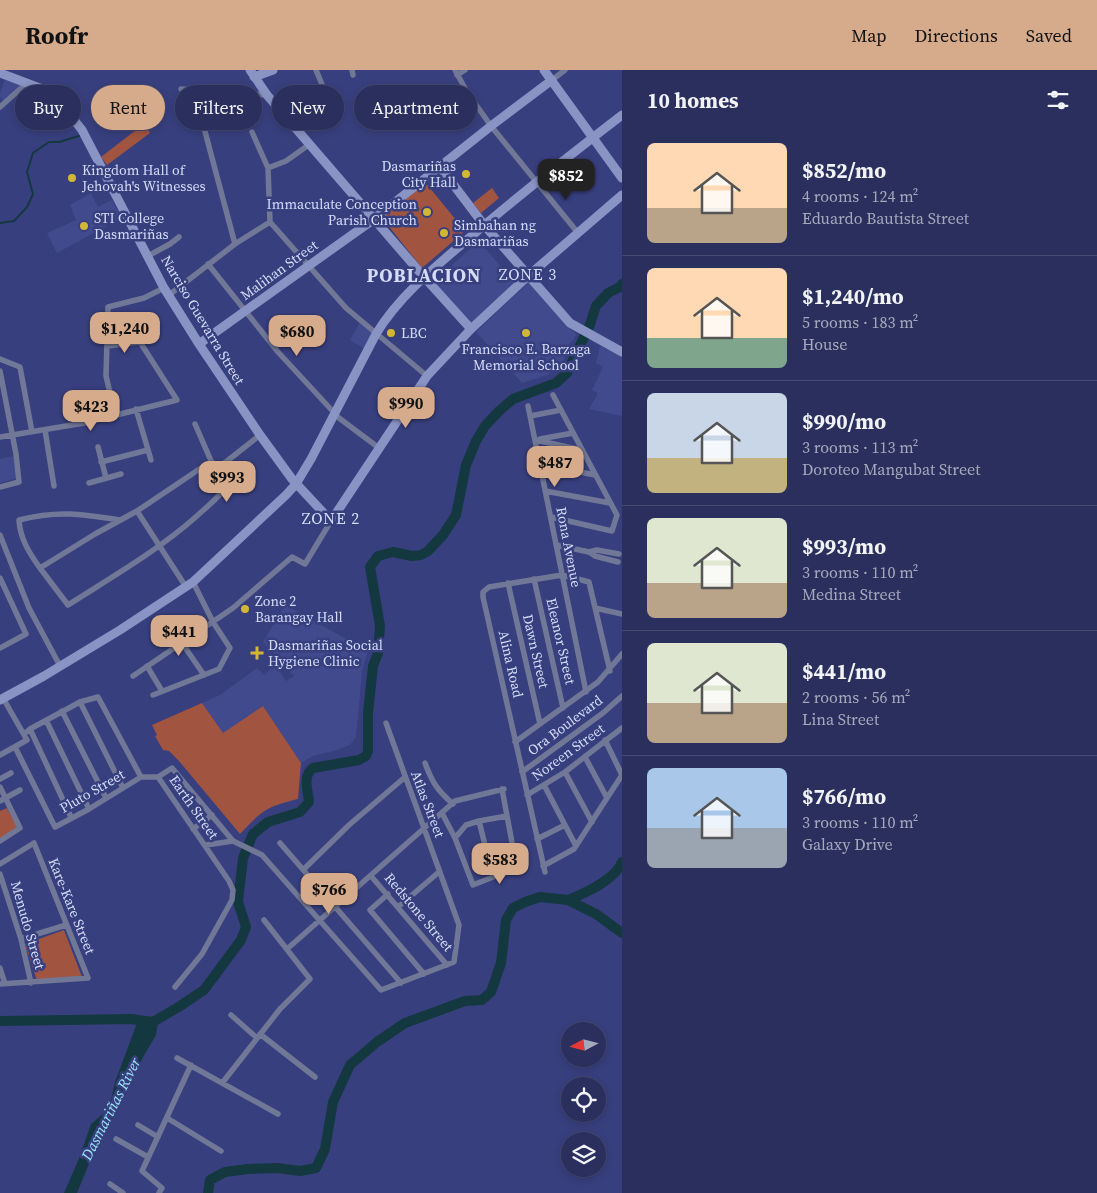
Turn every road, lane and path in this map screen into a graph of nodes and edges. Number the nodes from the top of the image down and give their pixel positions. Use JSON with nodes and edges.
{"nodes":[{"id":1,"x":273,"y":70,"type":"edge"},
{"id":2,"x":316,"y":70,"type":"edge"},
{"id":3,"x":465,"y":70,"type":"edge"},
{"id":4,"x":544,"y":70,"type":"edge"},
{"id":5,"x":565,"y":70,"type":"edge"},
{"id":6,"x":0,"y":73,"type":"edge"},
{"id":7,"x":252,"y":73,"type":"edge"},
{"id":8,"x":456,"y":73,"type":"edge"},
{"id":9,"x":552,"y":80,"type":"junction"},
{"id":10,"x":27,"y":83,"type":"junction"},
{"id":11,"x":322,"y":85,"type":"edge"},
{"id":12,"x":262,"y":95,"type":"edge"},
{"id":13,"x":267,"y":95,"type":"junction"},
{"id":14,"x":0,"y":106,"type":"edge"},
{"id":15,"x":622,"y":115,"type":"edge"},
{"id":16,"x":491,"y":126,"type":"junction"},
{"id":17,"x":205,"y":130,"type":"edge"},
{"id":18,"x":252,"y":132,"type":"dead end"},
{"id":19,"x":593,"y":137,"type":"junction"},
{"id":20,"x":310,"y":144,"type":"junction"},
{"id":21,"x":268,"y":168,"type":"junction"},
{"id":22,"x":440,"y":168,"type":"junction"},
{"id":23,"x":622,"y":178,"type":"edge"},
{"id":24,"x":537,"y":182,"type":"junction"},
{"id":25,"x":622,"y":195,"type":"edge"},
{"id":26,"x":374,"y":219,"type":"junction"},
{"id":27,"x":270,"y":222,"type":"junction"},
{"id":28,"x":484,"y":225,"type":"junction"},
{"id":29,"x":578,"y":233,"type":"junction"},
{"id":30,"x":179,"y":237,"type":"dead end"},
{"id":31,"x":235,"y":244,"type":"junction"},
{"id":32,"x":148,"y":256,"type":"junction"},
{"id":33,"x":208,"y":264,"type":"junction"},
{"id":34,"x":308,"y":266,"type":"junction"},
{"id":35,"x":528,"y":276,"type":"junction"},
{"id":36,"x":424,"y":277,"type":"junction"},
{"id":37,"x":167,"y":291,"type":"junction"},
{"id":38,"x":245,"y":312,"type":"junction"},
{"id":39,"x":139,"y":322,"type":"dead end"},
{"id":40,"x":472,"y":329,"type":"junction"},
{"id":41,"x":376,"y":334,"type":"junction"},
{"id":42,"x":140,"y":342,"type":"junction"},
{"id":43,"x":199,"y":344,"type":"junction"},
{"id":44,"x":107,"y":346,"type":"junction"},
{"id":45,"x":622,"y":352,"type":"edge"},
{"id":46,"x":0,"y":359,"type":"edge"},
{"id":47,"x":0,"y":371,"type":"edge"},
{"id":48,"x":427,"y":376,"type":"junction"},
{"id":49,"x":554,"y":395,"type":"dead end"},
{"id":50,"x":528,"y":406,"type":"dead end"},
{"id":51,"x":136,"y":410,"type":"junction"},
{"id":52,"x":561,"y":410,"type":"junction"},
{"id":53,"x":115,"y":414,"type":"junction"},
{"id":54,"x":336,"y":414,"type":"junction"},
{"id":55,"x":530,"y":416,"type":"junction"},
{"id":56,"x":195,"y":424,"type":"dead end"},
{"id":57,"x":45,"y":430,"type":"junction"},
{"id":58,"x":32,"y":432,"type":"junction"},
{"id":59,"x":573,"y":433,"type":"junction"},
{"id":60,"x":260,"y":435,"type":"junction"},
{"id":61,"x":12,"y":436,"type":"junction"},
{"id":62,"x":0,"y":437,"type":"edge"},
{"id":63,"x":535,"y":440,"type":"junction"},
{"id":64,"x":98,"y":447,"type":"dead end"},
{"id":65,"x":379,"y":448,"type":"junction"},
{"id":66,"x":148,"y":450,"type":"junction"},
{"id":67,"x":582,"y":450,"type":"junction"},
{"id":68,"x":151,"y":460,"type":"dead end"},
{"id":69,"x":101,"y":462,"type":"junction"},
{"id":70,"x":212,"y":462,"type":"junction"},
{"id":71,"x":222,"y":464,"type":"junction"},
{"id":72,"x":540,"y":464,"type":"junction"},
{"id":73,"x":121,"y":474,"type":"dead end"},
{"id":74,"x":595,"y":475,"type":"junction"},
{"id":75,"x":106,"y":478,"type":"junction"},
{"id":76,"x":89,"y":483,"type":"dead end"},
{"id":77,"x":296,"y":484,"type":"junction"},
{"id":78,"x":54,"y":486,"type":"dead end"},
{"id":79,"x":0,"y":487,"type":"edge"},
{"id":80,"x":545,"y":491,"type":"junction"},
{"id":81,"x":610,"y":503,"type":"junction"},
{"id":82,"x":137,"y":511,"type":"junction"},
{"id":83,"x":551,"y":517,"type":"junction"},
{"id":84,"x":120,"y":520,"type":"junction"},
{"id":85,"x":331,"y":521,"type":"junction"},
{"id":86,"x":0,"y":535,"type":"edge"},
{"id":87,"x":556,"y":545,"type":"junction"},
{"id":88,"x":159,"y":546,"type":"junction"},
{"id":89,"x":589,"y":552,"type":"junction"},
{"id":90,"x":621,"y":553,"type":"edge"},
{"id":91,"x":620,"y":565,"type":"edge"},
{"id":92,"x":40,"y":568,"type":"junction"},
{"id":93,"x":562,"y":575,"type":"junction"},
{"id":94,"x":0,"y":578,"type":"edge"},
{"id":95,"x":534,"y":579,"type":"junction"},
{"id":96,"x":508,"y":583,"type":"junction"},
{"id":97,"x":190,"y":585,"type":"junction"},
{"id":98,"x":595,"y":608,"type":"junction"},
{"id":99,"x":622,"y":614,"type":"edge"},
{"id":100,"x":213,"y":622,"type":"junction"},
{"id":101,"x":182,"y":642,"type":"junction"},
{"id":102,"x":0,"y":648,"type":"edge"},
{"id":103,"x":622,"y":654,"type":"edge"},
{"id":104,"x":60,"y":666,"type":"junction"},
{"id":105,"x":147,"y":666,"type":"junction"},
{"id":106,"x":610,"y":671,"type":"junction"},
{"id":107,"x":204,"y":675,"type":"junction"},
{"id":108,"x":133,"y":676,"type":"dead end"},
{"id":109,"x":162,"y":692,"type":"junction"},
{"id":110,"x":586,"y":692,"type":"junction"},
{"id":111,"x":153,"y":695,"type":"dead end"},
{"id":112,"x":622,"y":696,"type":"edge"},
{"id":113,"x":2,"y":699,"type":"edge"},
{"id":114,"x":80,"y":702,"type":"junction"},
{"id":115,"x":564,"y":708,"type":"junction"},
{"id":116,"x":62,"y":712,"type":"junction"},
{"id":117,"x":46,"y":720,"type":"junction"},
{"id":118,"x":386,"y":723,"type":"dead end"},
{"id":119,"x":540,"y":724,"type":"junction"},
{"id":120,"x":622,"y":728,"type":"edge"},
{"id":121,"x":30,"y":729,"type":"junction"},
{"id":122,"x":24,"y":734,"type":"junction"},
{"id":123,"x":605,"y":740,"type":"junction"},
{"id":124,"x":515,"y":742,"type":"junction"},
{"id":125,"x":15,"y":747,"type":"junction"},
{"id":126,"x":0,"y":755,"type":"edge"},
{"id":127,"x":585,"y":757,"type":"junction"},
{"id":128,"x":425,"y":763,"type":"dead end"},
{"id":129,"x":522,"y":772,"type":"junction"},
{"id":130,"x":565,"y":772,"type":"junction"},
{"id":131,"x":11,"y":773,"type":"dead end"},
{"id":132,"x":622,"y":775,"type":"edge"},
{"id":133,"x":141,"y":777,"type":"junction"},
{"id":134,"x":158,"y":778,"type":"junction"},
{"id":135,"x":404,"y":778,"type":"junction"},
{"id":136,"x":0,"y":779,"type":"edge"},
{"id":137,"x":544,"y":785,"type":"junction"},
{"id":138,"x":0,"y":786,"type":"edge"},
{"id":139,"x":123,"y":788,"type":"junction"},
{"id":140,"x":20,"y":790,"type":"dead end"},
{"id":141,"x":527,"y":795,"type":"junction"},
{"id":142,"x":106,"y":798,"type":"junction"},
{"id":143,"x":607,"y":798,"type":"junction"},
{"id":144,"x":3,"y":800,"type":"edge"},
{"id":145,"x":452,"y":804,"type":"junction"},
{"id":146,"x":89,"y":809,"type":"junction"},
{"id":147,"x":442,"y":813,"type":"junction"},
{"id":148,"x":212,"y":815,"type":"junction"},
{"id":149,"x":507,"y":816,"type":"junction"},
{"id":150,"x":71,"y":817,"type":"junction"},
{"id":151,"x":479,"y":820,"type":"junction"},
{"id":152,"x":592,"y":822,"type":"junction"},
{"id":153,"x":564,"y":825,"type":"junction"},
{"id":154,"x":424,"y":828,"type":"junction"},
{"id":155,"x":193,"y":829,"type":"junction"},
{"id":156,"x":455,"y":838,"type":"junction"},
{"id":157,"x":537,"y":839,"type":"junction"},
{"id":158,"x":233,"y":840,"type":"junction"},
{"id":159,"x":0,"y":841,"type":"edge"},
{"id":160,"x":280,"y":842,"type":"dead end"},
{"id":161,"x":206,"y":845,"type":"junction"},
{"id":162,"x":576,"y":846,"type":"junction"},
{"id":163,"x":0,"y":864,"type":"edge"},
{"id":164,"x":304,"y":869,"type":"junction"},
{"id":165,"x":439,"y":872,"type":"junction"},
{"id":166,"x":0,"y":874,"type":"edge"},
{"id":167,"x":371,"y":876,"type":"junction"},
{"id":168,"x":494,"y":877,"type":"junction"},
{"id":169,"x":388,"y":894,"type":"junction"},
{"id":170,"x":336,"y":906,"type":"junction"},
{"id":171,"x":398,"y":907,"type":"junction"},
{"id":172,"x":264,"y":920,"type":"dead end"},
{"id":173,"x":319,"y":920,"type":"junction"},
{"id":174,"x":66,"y":925,"type":"junction"},
{"id":175,"x":20,"y":939,"type":"junction"},
{"id":176,"x":287,"y":949,"type":"junction"},
{"id":177,"x":447,"y":965,"type":"junction"},
{"id":178,"x":0,"y":968,"type":"edge"},
{"id":179,"x":424,"y":974,"type":"junction"},
{"id":180,"x":31,"y":983,"type":"junction"},
{"id":181,"x":401,"y":983,"type":"junction"},
{"id":182,"x":2,"y":984,"type":"edge"},
{"id":183,"x":175,"y":987,"type":"dead end"},
{"id":184,"x":231,"y":1015,"type":"dead end"},
{"id":185,"x":259,"y":1036,"type":"junction"},
{"id":186,"x":177,"y":1058,"type":"dead end"},
{"id":187,"x":191,"y":1065,"type":"junction"},
{"id":188,"x":315,"y":1077,"type":"dead end"},
{"id":189,"x":223,"y":1082,"type":"junction"},
{"id":190,"x":278,"y":1114,"type":"dead end"},
{"id":191,"x":167,"y":1118,"type":"junction"},
{"id":192,"x":138,"y":1125,"type":"dead end"},
{"id":193,"x":158,"y":1137,"type":"junction"},
{"id":194,"x":116,"y":1139,"type":"dead end"},
{"id":195,"x":222,"y":1151,"type":"dead end"},
{"id":196,"x":148,"y":1157,"type":"junction"},
{"id":197,"x":110,"y":1184,"type":"dead end"},
{"id":198,"x":124,"y":1193,"type":"edge"},
{"id":199,"x":159,"y":1193,"type":"edge"}],
"edges":[{"from":1,"to":7,"type":"street"},
{"from":2,"to":11,"type":"street"},
{"from":3,"to":8,"type":"street"},
{"from":4,"to":9,"type":"street"},
{"from":5,"to":9,"type":"street","name":"Malihan Street"},
{"from":6,"to":10,"type":"street","name":"Narciso Guevarra Street"},
{"from":7,"to":13,"type":"street"},
{"from":8,"to":16,"type":"street"},
{"from":9,"to":16,"type":"street","name":"Malihan Street"},
{"from":9,"to":19,"type":"street"},
{"from":10,"to":14,"type":"street"},
{"from":10,"to":32,"type":"street","name":"Narciso Guevarra Street"},
{"from":12,"to":13,"type":"street"},
{"from":13,"to":20,"type":"street"},
{"from":15,"to":19,"type":"street"},
{"from":16,"to":22,"type":"street","name":"Malihan Street"},
{"from":16,"to":24,"type":"street"},
{"from":17,"to":31,"type":"street"},
{"from":18,"to":21,"type":"street"},
{"from":19,"to":23,"type":"street"},
{"from":19,"to":24,"type":"street"},
{"from":20,"to":21,"type":"street"},
{"from":20,"to":26,"type":"street"},
{"from":21,"to":27,"type":"street"},
{"from":22,"to":26,"type":"street","name":"Malihan Street"},
{"from":22,"to":28,"type":"street"},
{"from":24,"to":28,"type":"street"},
{"from":24,"to":29,"type":"street"},
{"from":25,"to":29,"type":"street"},
{"from":26,"to":34,"type":"street","name":"Malihan Street"},
{"from":26,"to":36,"type":"street"},
{"from":27,"to":31,"type":"street"},
{"from":27,"to":34,"type":"street"},
{"from":28,"to":35,"type":"street"},
{"from":28,"to":36,"type":"street"},
{"from":29,"to":35,"type":"street"},
{"from":30,"to":32,"type":"street"},
{"from":31,"to":33,"type":"street"},
{"from":32,"to":37,"type":"street","name":"Narciso Guevarra Street"},
{"from":33,"to":37,"type":"street"},
{"from":33,"to":38,"type":"street"},
{"from":34,"to":38,"type":"street","name":"Malihan Street"},
{"from":34,"to":41,"type":"street"},
{"from":35,"to":40,"type":"street"},
{"from":35,"to":45,"type":"street"},
{"from":36,"to":40,"type":"street"},
{"from":36,"to":41,"type":"street"},
{"from":37,"to":43,"type":"street","name":"Narciso Guevarra Street"},
{"from":37,"to":44,"type":"street"},
{"from":38,"to":43,"type":"street","name":"Malihan Street"},
{"from":38,"to":54,"type":"street"},
{"from":39,"to":42,"type":"street"},
{"from":40,"to":48,"type":"street"},
{"from":41,"to":48,"type":"street"},
{"from":41,"to":54,"type":"street"},
{"from":42,"to":44,"type":"street"},
{"from":42,"to":51,"type":"street"},
{"from":43,"to":60,"type":"street","name":"Narciso Guevarra Street"},
{"from":44,"to":53,"type":"street"},
{"from":46,"to":58,"type":"street"},
{"from":47,"to":61,"type":"street"},
{"from":48,"to":65,"type":"street"},
{"from":49,"to":52,"type":"street"},
{"from":50,"to":55,"type":"street","name":"Rona Avenue"},
{"from":51,"to":53,"type":"street"},
{"from":51,"to":66,"type":"street"},
{"from":52,"to":55,"type":"street"},
{"from":52,"to":59,"type":"street"},
{"from":53,"to":57,"type":"street"},
{"from":54,"to":65,"type":"street"},
{"from":54,"to":77,"type":"street"},
{"from":55,"to":63,"type":"street","name":"Rona Avenue"},
{"from":56,"to":70,"type":"street"},
{"from":57,"to":58,"type":"street"},
{"from":57,"to":78,"type":"street"},
{"from":58,"to":61,"type":"street"},
{"from":59,"to":63,"type":"street"},
{"from":59,"to":67,"type":"street"},
{"from":60,"to":71,"type":"street"},
{"from":60,"to":77,"type":"street","name":"Narciso Guevarra Street"},
{"from":61,"to":62,"type":"street"},
{"from":61,"to":79,"type":"street"},
{"from":63,"to":67,"type":"street"},
{"from":63,"to":72,"type":"street","name":"Rona Avenue"},
{"from":64,"to":69,"type":"street"},
{"from":65,"to":85,"type":"street"},
{"from":66,"to":68,"type":"street"},
{"from":66,"to":69,"type":"street"},
{"from":67,"to":74,"type":"street"},
{"from":69,"to":75,"type":"street"},
{"from":70,"to":71,"type":"street"},
{"from":70,"to":82,"type":"street"},
{"from":71,"to":88,"type":"street"},
{"from":72,"to":74,"type":"street"},
{"from":72,"to":80,"type":"street","name":"Rona Avenue"},
{"from":73,"to":75,"type":"street"},
{"from":74,"to":81,"type":"street"},
{"from":75,"to":76,"type":"street"},
{"from":77,"to":85,"type":"street","name":"Narciso Guevarra Street"},
{"from":77,"to":97,"type":"street"},
{"from":80,"to":81,"type":"street"},
{"from":80,"to":83,"type":"street","name":"Rona Avenue"},
{"from":81,"to":83,"type":"street"},
{"from":82,"to":84,"type":"street"},
{"from":82,"to":88,"type":"street"},
{"from":83,"to":87,"type":"street","name":"Rona Avenue"},
{"from":84,"to":92,"type":"street"},
{"from":84,"to":92,"type":"street"},
{"from":85,"to":100,"type":"street"},
{"from":86,"to":104,"type":"street"},
{"from":87,"to":89,"type":"street"},
{"from":87,"to":93,"type":"street","name":"Rona Avenue"},
{"from":88,"to":92,"type":"street"},
{"from":88,"to":97,"type":"street"},
{"from":89,"to":90,"type":"street"},
{"from":89,"to":91,"type":"street"},
{"from":90,"to":91,"type":"street"},
{"from":93,"to":95,"type":"street"},
{"from":93,"to":98,"type":"street"},
{"from":93,"to":110,"type":"street","name":"Rona Avenue"},
{"from":94,"to":102,"type":"street"},
{"from":95,"to":96,"type":"street"},
{"from":95,"to":115,"type":"street","name":"Eleanor Street"},
{"from":96,"to":119,"type":"street","name":"Dawn Street"},
{"from":96,"to":124,"type":"street","name":"Alina Road"},
{"from":97,"to":100,"type":"street"},
{"from":97,"to":104,"type":"street"},
{"from":98,"to":99,"type":"street"},
{"from":98,"to":106,"type":"street"},
{"from":100,"to":101,"type":"street"},
{"from":100,"to":107,"type":"street"},
{"from":101,"to":105,"type":"street"},
{"from":101,"to":107,"type":"street"},
{"from":103,"to":106,"type":"street"},
{"from":104,"to":113,"type":"street"},
{"from":105,"to":108,"type":"street"},
{"from":105,"to":109,"type":"street"},
{"from":106,"to":110,"type":"street"},
{"from":107,"to":109,"type":"street"},
{"from":109,"to":111,"type":"street"},
{"from":110,"to":115,"type":"street"},
{"from":112,"to":129,"type":"street","name":"Ora Boulevard"},
{"from":113,"to":122,"type":"street"},
{"from":114,"to":116,"type":"street"},
{"from":114,"to":133,"type":"street"},
{"from":114,"to":139,"type":"street"},
{"from":115,"to":119,"type":"street"},
{"from":116,"to":117,"type":"street"},
{"from":116,"to":142,"type":"street"},
{"from":117,"to":121,"type":"street"},
{"from":117,"to":146,"type":"street"},
{"from":118,"to":135,"type":"street","name":"Atlas Street"},
{"from":119,"to":124,"type":"street"},
{"from":120,"to":123,"type":"street","name":"Noreen Street"},
{"from":121,"to":122,"type":"street"},
{"from":121,"to":150,"type":"street"},
{"from":122,"to":125,"type":"street"},
{"from":123,"to":127,"type":"street","name":"Noreen Street"},
{"from":123,"to":132,"type":"street"},
{"from":124,"to":129,"type":"street","name":"Alina Road"},
{"from":125,"to":126,"type":"street"},
{"from":125,"to":150,"type":"street","name":"Pluto Street"},
{"from":127,"to":130,"type":"street","name":"Noreen Street"},
{"from":127,"to":143,"type":"street"},
{"from":128,"to":145,"type":"street"},
{"from":129,"to":141,"type":"street","name":"Alina Road"},
{"from":130,"to":137,"type":"street","name":"Noreen Street"},
{"from":130,"to":152,"type":"street"},
{"from":131,"to":136,"type":"street"},
{"from":132,"to":143,"type":"street"},
{"from":133,"to":134,"type":"street","name":"Earth Street"},
{"from":133,"to":139,"type":"street","name":"Pluto Street"},
{"from":134,"to":148,"type":"street"},
{"from":134,"to":155,"type":"street","name":"Earth Street"},
{"from":135,"to":154,"type":"street","name":"Atlas Street"},
{"from":135,"to":164,"type":"street"},
{"from":137,"to":141,"type":"street","name":"Noreen Street"},
{"from":137,"to":153,"type":"street"},
{"from":138,"to":144,"type":"street"},
{"from":139,"to":142,"type":"street","name":"Pluto Street"},
{"from":140,"to":144,"type":"street"},
{"from":141,"to":157,"type":"street","name":"Alina Road"},
{"from":142,"to":146,"type":"street","name":"Pluto Street"},
{"from":143,"to":152,"type":"street"},
{"from":144,"to":159,"type":"street"},
{"from":145,"to":147,"type":"street"},
{"from":145,"to":149,"type":"street"},
{"from":146,"to":150,"type":"street","name":"Pluto Street"},
{"from":147,"to":154,"type":"street"},
{"from":147,"to":156,"type":"street"},
{"from":148,"to":155,"type":"street"},
{"from":148,"to":158,"type":"street"},
{"from":149,"to":151,"type":"street"},
{"from":149,"to":168,"type":"street"},
{"from":151,"to":156,"type":"street"},
{"from":151,"to":168,"type":"street"},
{"from":152,"to":162,"type":"street"},
{"from":153,"to":157,"type":"street"},
{"from":153,"to":162,"type":"street"},
{"from":154,"to":165,"type":"street","name":"Atlas Street"},
{"from":154,"to":167,"type":"street"},
{"from":155,"to":161,"type":"street","name":"Earth Street"},
{"from":156,"to":168,"type":"street"},
{"from":157,"to":162,"type":"street","name":"Alina Road"},
{"from":158,"to":161,"type":"street"},
{"from":158,"to":173,"type":"street"},
{"from":160,"to":164,"type":"street"},
{"from":161,"to":183,"type":"street","name":"Earth Street"},
{"from":163,"to":174,"type":"street","name":"Kare-Kare Street"},
{"from":164,"to":170,"type":"street"},
{"from":165,"to":171,"type":"street"},
{"from":165,"to":177,"type":"street","name":"Atlas Street"},
{"from":166,"to":175,"type":"street","name":"Menudo Street"},
{"from":167,"to":169,"type":"street","name":"Redstone Street"},
{"from":167,"to":170,"type":"street"},
{"from":169,"to":171,"type":"street","name":"Redstone Street"},
{"from":169,"to":179,"type":"street"},
{"from":170,"to":173,"type":"street"},
{"from":170,"to":181,"type":"street"},
{"from":171,"to":177,"type":"street","name":"Redstone Street"},
{"from":172,"to":176,"type":"street"},
{"from":173,"to":176,"type":"street"},
{"from":173,"to":181,"type":"street"},
{"from":174,"to":175,"type":"street"},
{"from":174,"to":180,"type":"street","name":"Kare-Kare Street"},
{"from":175,"to":180,"type":"street","name":"Menudo Street"},
{"from":176,"to":185,"type":"street"},
{"from":177,"to":179,"type":"street"},
{"from":178,"to":182,"type":"street"},
{"from":179,"to":181,"type":"street"},
{"from":180,"to":182,"type":"street"},
{"from":184,"to":185,"type":"street"},
{"from":185,"to":188,"type":"street"},
{"from":185,"to":189,"type":"street"},
{"from":186,"to":187,"type":"street"},
{"from":187,"to":189,"type":"street"},
{"from":187,"to":191,"type":"street"},
{"from":189,"to":190,"type":"street"},
{"from":191,"to":193,"type":"street"},
{"from":191,"to":195,"type":"street"},
{"from":192,"to":193,"type":"street"},
{"from":193,"to":196,"type":"street"},
{"from":194,"to":196,"type":"street"},
{"from":196,"to":199,"type":"street"},
{"from":197,"to":198,"type":"street"}]}
